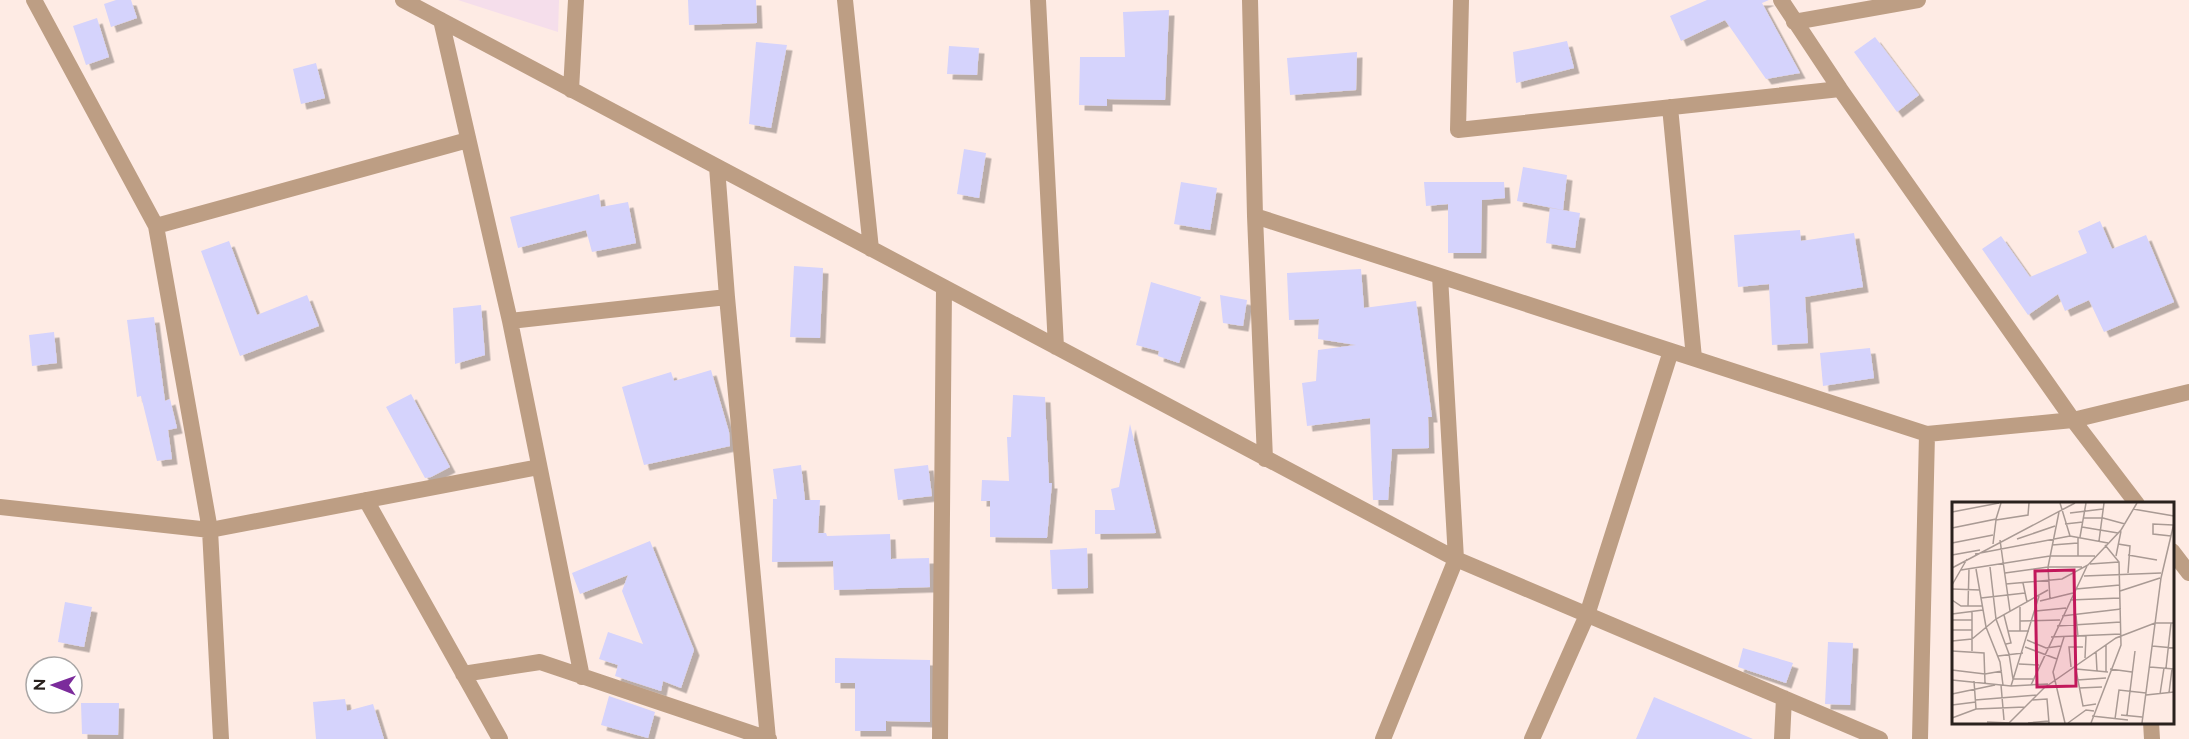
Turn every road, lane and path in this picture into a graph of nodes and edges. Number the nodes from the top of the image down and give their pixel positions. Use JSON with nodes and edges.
{"nodes":[{"id":1,"x":34,"y":0,"type":"edge"},
{"id":2,"x":403,"y":0,"type":"edge"},
{"id":3,"x":576,"y":0,"type":"edge"},
{"id":4,"x":845,"y":0,"type":"edge"},
{"id":5,"x":1038,"y":0,"type":"edge"},
{"id":6,"x":1250,"y":0,"type":"edge"},
{"id":7,"x":1461,"y":0,"type":"edge"},
{"id":8,"x":1780,"y":0,"type":"edge"},
{"id":9,"x":1918,"y":0,"type":"edge"},
{"id":10,"x":1875,"y":4,"type":"edge"},
{"id":11,"x":441,"y":20,"type":"junction"},
{"id":12,"x":1794,"y":22,"type":"junction"},
{"id":13,"x":1840,"y":89,"type":"junction"},
{"id":14,"x":572,"y":90,"type":"junction"},
{"id":15,"x":1670,"y":107,"type":"junction"},
{"id":16,"x":468,"y":140,"type":"junction"},
{"id":17,"x":717,"y":167,"type":"junction"},
{"id":18,"x":1255,"y":216,"type":"junction"},
{"id":19,"x":156,"y":226,"type":"junction"},
{"id":20,"x":871,"y":249,"type":"junction"},
{"id":21,"x":1440,"y":276,"type":"junction"},
{"id":22,"x":945,"y":288,"type":"junction"},
{"id":23,"x":727,"y":297,"type":"junction"},
{"id":24,"x":510,"y":321,"type":"junction"},
{"id":25,"x":1056,"y":347,"type":"junction"},
{"id":26,"x":1671,"y":351,"type":"junction"},
{"id":27,"x":1694,"y":358,"type":"junction"},
{"id":28,"x":2189,"y":392,"type":"edge"},
{"id":29,"x":2073,"y":420,"type":"junction"},
{"id":30,"x":1927,"y":434,"type":"junction"},
{"id":31,"x":1265,"y":459,"type":"junction"},
{"id":32,"x":539,"y":467,"type":"junction"},
{"id":33,"x":366,"y":500,"type":"junction"},
{"id":34,"x":2135,"y":502,"type":"edge"},
{"id":35,"x":0,"y":507,"type":"edge"},
{"id":36,"x":210,"y":530,"type":"junction"},
{"id":37,"x":2174,"y":554,"type":"edge"},
{"id":38,"x":1455,"y":560,"type":"junction"},
{"id":39,"x":2189,"y":573,"type":"edge"},
{"id":40,"x":1587,"y":615,"type":"junction"},
{"id":41,"x":463,"y":674,"type":"junction"},
{"id":42,"x":582,"y":676,"type":"junction"},
{"id":43,"x":1784,"y":698,"type":"junction"},
{"id":44,"x":2151,"y":724,"type":"edge"},
{"id":45,"x":220,"y":739,"type":"edge"},
{"id":46,"x":500,"y":739,"type":"edge"},
{"id":47,"x":769,"y":739,"type":"edge"},
{"id":48,"x":939,"y":739,"type":"edge"},
{"id":49,"x":1383,"y":739,"type":"edge"},
{"id":50,"x":1532,"y":739,"type":"edge"},
{"id":51,"x":1782,"y":739,"type":"edge"},
{"id":52,"x":1880,"y":739,"type":"edge"},
{"id":53,"x":1920,"y":739,"type":"edge"},
{"id":54,"x":2152,"y":739,"type":"edge"}],
"edges":[{"from":1,"to":19,"type":"street"},
{"from":2,"to":11,"type":"street"},
{"from":3,"to":14,"type":"street"},
{"from":4,"to":20,"type":"street"},
{"from":5,"to":25,"type":"street"},
{"from":6,"to":18,"type":"street"},
{"from":7,"to":15,"type":"street"},
{"from":8,"to":12,"type":"street"},
{"from":9,"to":10,"type":"street"},
{"from":10,"to":12,"type":"street"},
{"from":11,"to":14,"type":"street"},
{"from":11,"to":16,"type":"street"},
{"from":12,"to":13,"type":"street"},
{"from":13,"to":15,"type":"street"},
{"from":13,"to":29,"type":"street"},
{"from":14,"to":17,"type":"street"},
{"from":15,"to":27,"type":"street"},
{"from":16,"to":19,"type":"street"},
{"from":16,"to":24,"type":"street"},
{"from":17,"to":20,"type":"street"},
{"from":17,"to":23,"type":"street"},
{"from":18,"to":21,"type":"street"},
{"from":18,"to":31,"type":"street"},
{"from":19,"to":36,"type":"street"},
{"from":20,"to":22,"type":"street"},
{"from":21,"to":26,"type":"street"},
{"from":21,"to":38,"type":"street"},
{"from":22,"to":25,"type":"street"},
{"from":22,"to":48,"type":"street"},
{"from":23,"to":24,"type":"street"},
{"from":23,"to":47,"type":"street"},
{"from":24,"to":32,"type":"street"},
{"from":25,"to":31,"type":"street"},
{"from":26,"to":27,"type":"street"},
{"from":26,"to":40,"type":"street"},
{"from":27,"to":30,"type":"street"},
{"from":28,"to":29,"type":"street"},
{"from":29,"to":30,"type":"street"},
{"from":29,"to":34,"type":"street"},
{"from":30,"to":53,"type":"street"},
{"from":31,"to":38,"type":"street"},
{"from":32,"to":33,"type":"street"},
{"from":32,"to":42,"type":"street"},
{"from":33,"to":36,"type":"street"},
{"from":33,"to":41,"type":"street"},
{"from":35,"to":36,"type":"street"},
{"from":36,"to":45,"type":"street"},
{"from":37,"to":39,"type":"street"},
{"from":38,"to":40,"type":"street"},
{"from":38,"to":49,"type":"street"},
{"from":40,"to":43,"type":"street"},
{"from":40,"to":50,"type":"street"},
{"from":41,"to":42,"type":"street"},
{"from":41,"to":46,"type":"street"},
{"from":42,"to":47,"type":"street"},
{"from":43,"to":51,"type":"street"},
{"from":43,"to":52,"type":"street"},
{"from":44,"to":54,"type":"street"}]}
